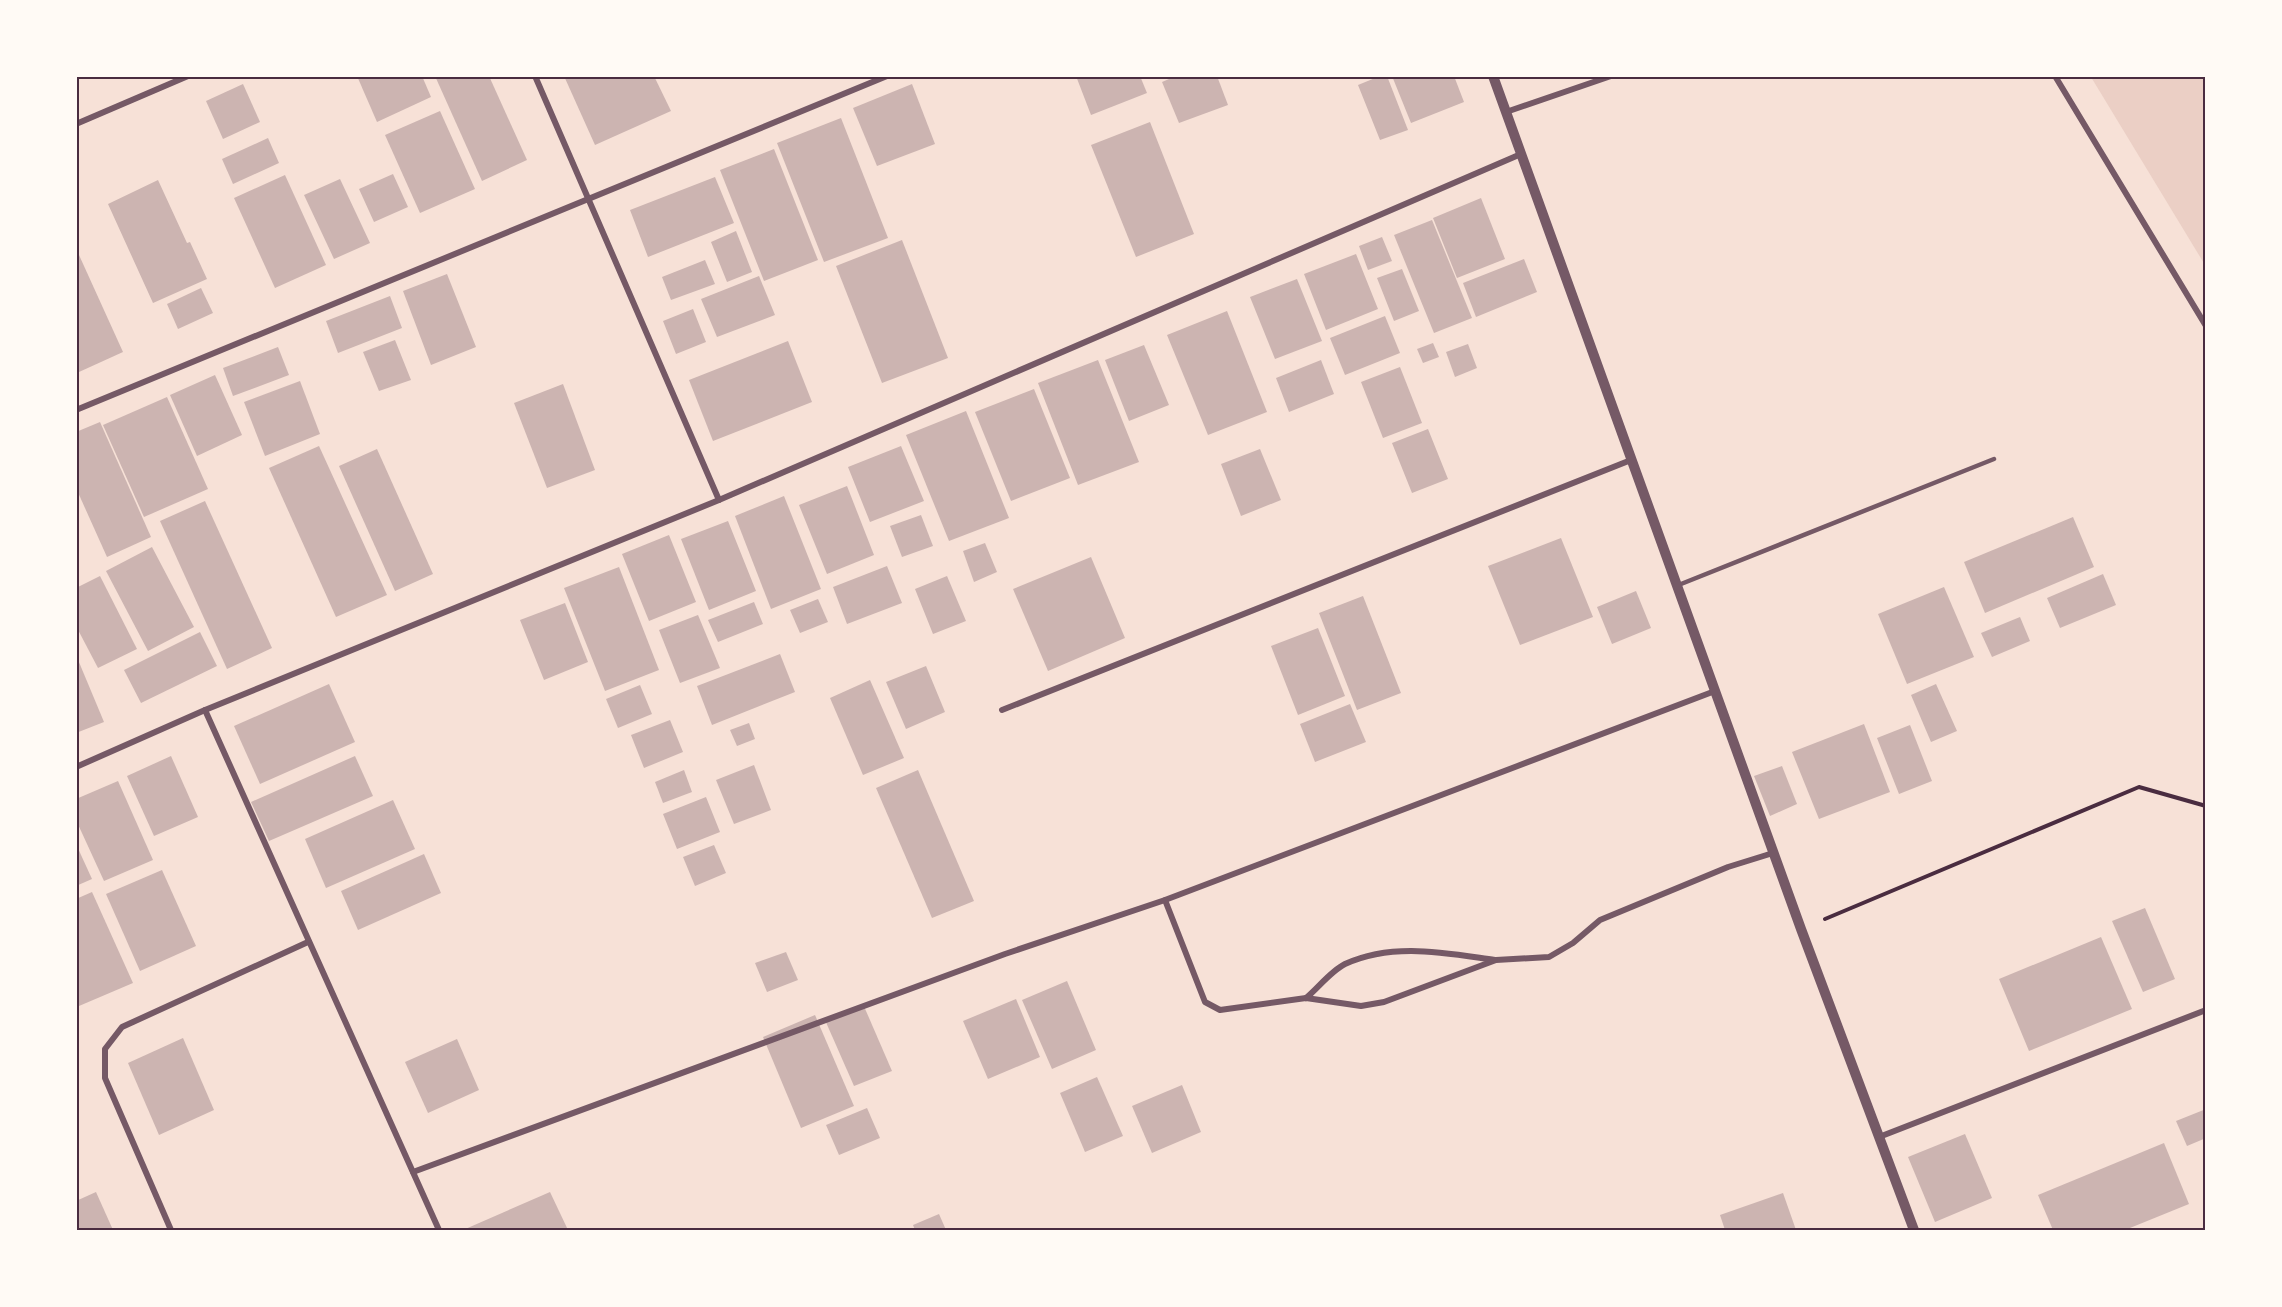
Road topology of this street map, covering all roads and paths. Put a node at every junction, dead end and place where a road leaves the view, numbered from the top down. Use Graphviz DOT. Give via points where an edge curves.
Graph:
graph roads {
  1 [pos="188,76"];
  2 [pos="535,76"];
  3 [pos="887,76"];
  4 [pos="1494,76"];
  5 [pos="1611,76"];
  6 [pos="2055,76"];
  7 [pos="1506,112"];
  8 [pos="76,124"];
  9 [pos="1521,154"];
  10 [pos="588,200"];
  11 [pos="2205,326"];
  12 [pos="76,410"];
  13 [pos="1994,459"];
  14 [pos="1632,460"];
  15 [pos="719,500"];
  16 [pos="1676,586"];
  17 [pos="1715,691"];
  18 [pos="205,710"];
  19 [pos="1002,710"];
  20 [pos="76,767"];
  21 [pos="2205,806"];
  22 [pos="1773,853"];
  23 [pos="1165,900"];
  24 [pos="1801,929"];
  25 [pos="308,942"];
  26 [pos="1496,960"];
  27 [pos="1306,998"];
  28 [pos="2205,1010"];
  29 [pos="1879,1137"];
  30 [pos="413,1172"];
  31 [pos="171,1230"];
  32 [pos="439,1230"];
  33 [pos="1914,1230"];
  1 -- 8 [label="street"];
  2 -- 10 [label="street"];
  3 -- 10 [label="street"];
  4 -- 7 [label="street"];
  5 -- 7 [label="street"];
  6 -- 11 [label="street"];
  7 -- 9 [label="street"];
  9 -- 14 [label="street"];
  9 -- 15 [label="street"];
  10 -- 12 [label="street"];
  10 -- 15 [label="street"];
  13 -- 16 [label="lane"];
  14 -- 16 [label="street"];
  14 -- 19 [label="street"];
  15 -- 18 [label="street"];
  16 -- 17 [label="street"];
  17 -- 22 [label="street"];
  17 -- 23 [label="street"];
  18 -- 20 [label="street"];
  18 -- 25 [label="street"];
  21 -- 24 [label="path" via="2139,787"];
  22 -- 24 [label="street"];
  22 -- 26 [label="street" via="1728,867 1600,920 1549,957"];
  23 -- 27 [label="street" via="1205,1002 1220,1010"];
  23 -- 30 [label="street" via="1005,954"];
  24 -- 29 [label="street"];
  25 -- 30 [label="street"];
  25 -- 31 [label="street" via="122,1027 105,1049 105,1078"];
  26 -- 27 [label="street" via="1384,1002 1361,1006"];
  26 -- 27 [label="street" via="1424,950 1386,952 1343,965"];
  28 -- 29 [label="street"];
  29 -- 33 [label="street"];
  30 -- 32 [label="street"];
}
